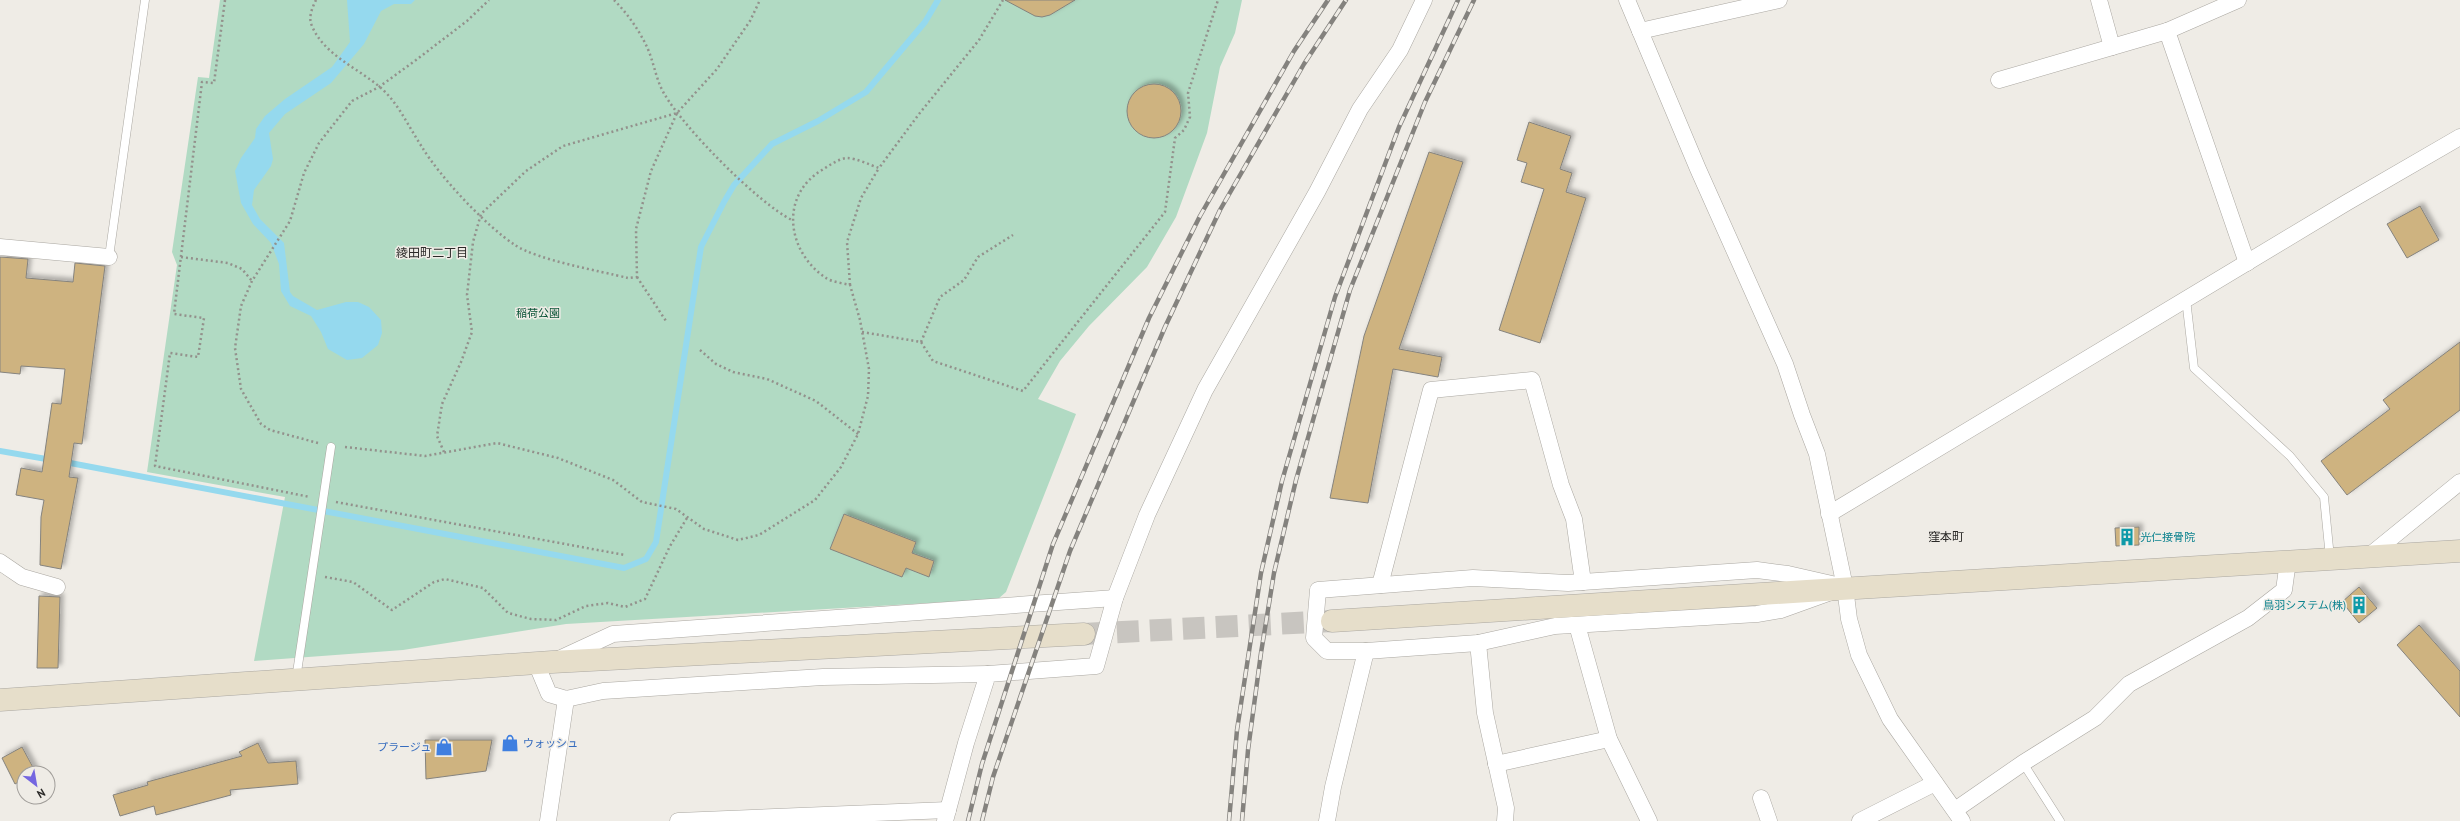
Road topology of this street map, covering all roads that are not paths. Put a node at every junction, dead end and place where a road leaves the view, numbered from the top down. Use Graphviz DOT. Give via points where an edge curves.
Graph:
graph roads {
  1 [pos="145,0"];
  2 [pos="1424,0"];
  3 [pos="1627,0"];
  4 [pos="1779,0"];
  5 [pos="2099,0"];
  6 [pos="2238,0"];
  7 [pos="2214,6"];
  8 [pos="1640,31"];
  9 [pos="2167,31"];
  10 [pos="2112,47"];
  11 [pos="1999,80"];
  12 [pos="2460,137"];
  13 [pos="0,247"];
  14 [pos="109,257"];
  15 [pos="2247,263"];
  16 [pos="2186,299"];
  17 [pos="331,446"];
  18 [pos="2460,482"];
  19 [pos="1829,514"];
  20 [pos="2460,551"];
  21 [pos="2369,556"];
  22 [pos="2330,559"];
  23 [pos="0,562"];
  24 [pos="2288,562"];
  25 [pos="1583,582"];
  26 [pos="1380,585"];
  27 [pos="57,587"];
  28 [pos="1845,587"];
  29 [pos="1115,598"];
  30 [pos="1332,621"];
  31 [pos="1577,625"];
  32 [pos="1084,634"];
  33 [pos="1478,643"];
  34 [pos="1366,651"];
  35 [pos="544,662"];
  36 [pos="988,674"];
  37 [pos="296,680"];
  38 [pos="566,699"];
  39 [pos="0,700"];
  40 [pos="1609,739"];
  41 [pos="2023,763"];
  42 [pos="1496,764"];
  43 [pos="1935,783"];
  44 [pos="1761,798"];
  45 [pos="1958,815"];
  46 [pos="946,816"];
  47 [pos="548,821"];
  48 [pos="678,821"];
  49 [pos="1327,821"];
  50 [pos="1506,821"];
  51 [pos="1649,821"];
  52 [pos="1769,821"];
  53 [pos="1860,821"];
  54 [pos="2060,821"];
  1 -- 14 [label="lane"];
  2 -- 29 [label="street" via="1400,50 1360,109 1317,192 1205,390 1147,515"];
  3 -- 8 [label="street"];
  4 -- 8 [label="street"];
  5 -- 10 [label="street"];
  6 -- 7 [label="street"];
  7 -- 9 [label="street"];
  8 -- 19 [label="street" via="1698,169 1786,364 1818,454"];
  9 -- 10 [label="street"];
  9 -- 15 [label="street"];
  10 -- 11 [label="street"];
  12 -- 15 [label="street"];
  13 -- 14 [label="street"];
  15 -- 16 [label="street"];
  16 -- 19 [label="street"];
  16 -- 22 [label="lane" via="2194,368 2290,456 2324,497"];
  17 -- 37 [label="lane"];
  18 -- 21 [label="street"];
  19 -- 28 [label="street"];
  20 -- 21 [label="street"];
  21 -- 22 [label="street"];
  22 -- 24 [label="street"];
  23 -- 27 [label="street" via="22,577"];
  24 -- 28 [label="street"];
  24 -- 41 [label="street" via="2284,590 2254,614 2129,684 2095,718"];
  25 -- 26 [label="street" via="1473,578"];
  25 -- 26 [label="street" via="1574,519 1561,484 1532,380 1431,390"];
  25 -- 28 [label="street" via="1757,570"];
  26 -- 34 [label="street" via="1318,590 1314,638 1327,651"];
  28 -- 30 [label="street" via="1722,598"];
  28 -- 31 [label="street" via="1781,610 1677,620"];
  28 -- 43 [label="street" via="1849,619 1859,655 1890,719"];
  29 -- 35 [label="street" via="613,634"];
  29 -- 36 [label="street" via="1096,666"];
  31 -- 33 [label="street" via="1554,626"];
  31 -- 40 [label="street"];
  32 -- 35 [label="street"];
  33 -- 34 [label="street"];
  33 -- 42 [label="street" via="1486,713"];
  34 -- 49 [label="street"];
  35 -- 37 [label="street"];
  35 -- 38 [label="street" via="549,694"];
  36 -- 38 [label="street" via="823,677 603,691"];
  36 -- 46 [label="street"];
  37 -- 39 [label="street"];
  38 -- 47 [label="street"];
  40 -- 42 [label="street"];
  40 -- 51 [label="street"];
  41 -- 45 [label="street"];
  41 -- 54 [label="lane"];
  42 -- 50 [label="street" via="1506,808"];
  43 -- 45 [label="street"];
  43 -- 53 [label="street"];
  44 -- 52 [label="street"];
  46 -- 48 [label="street"];
}
